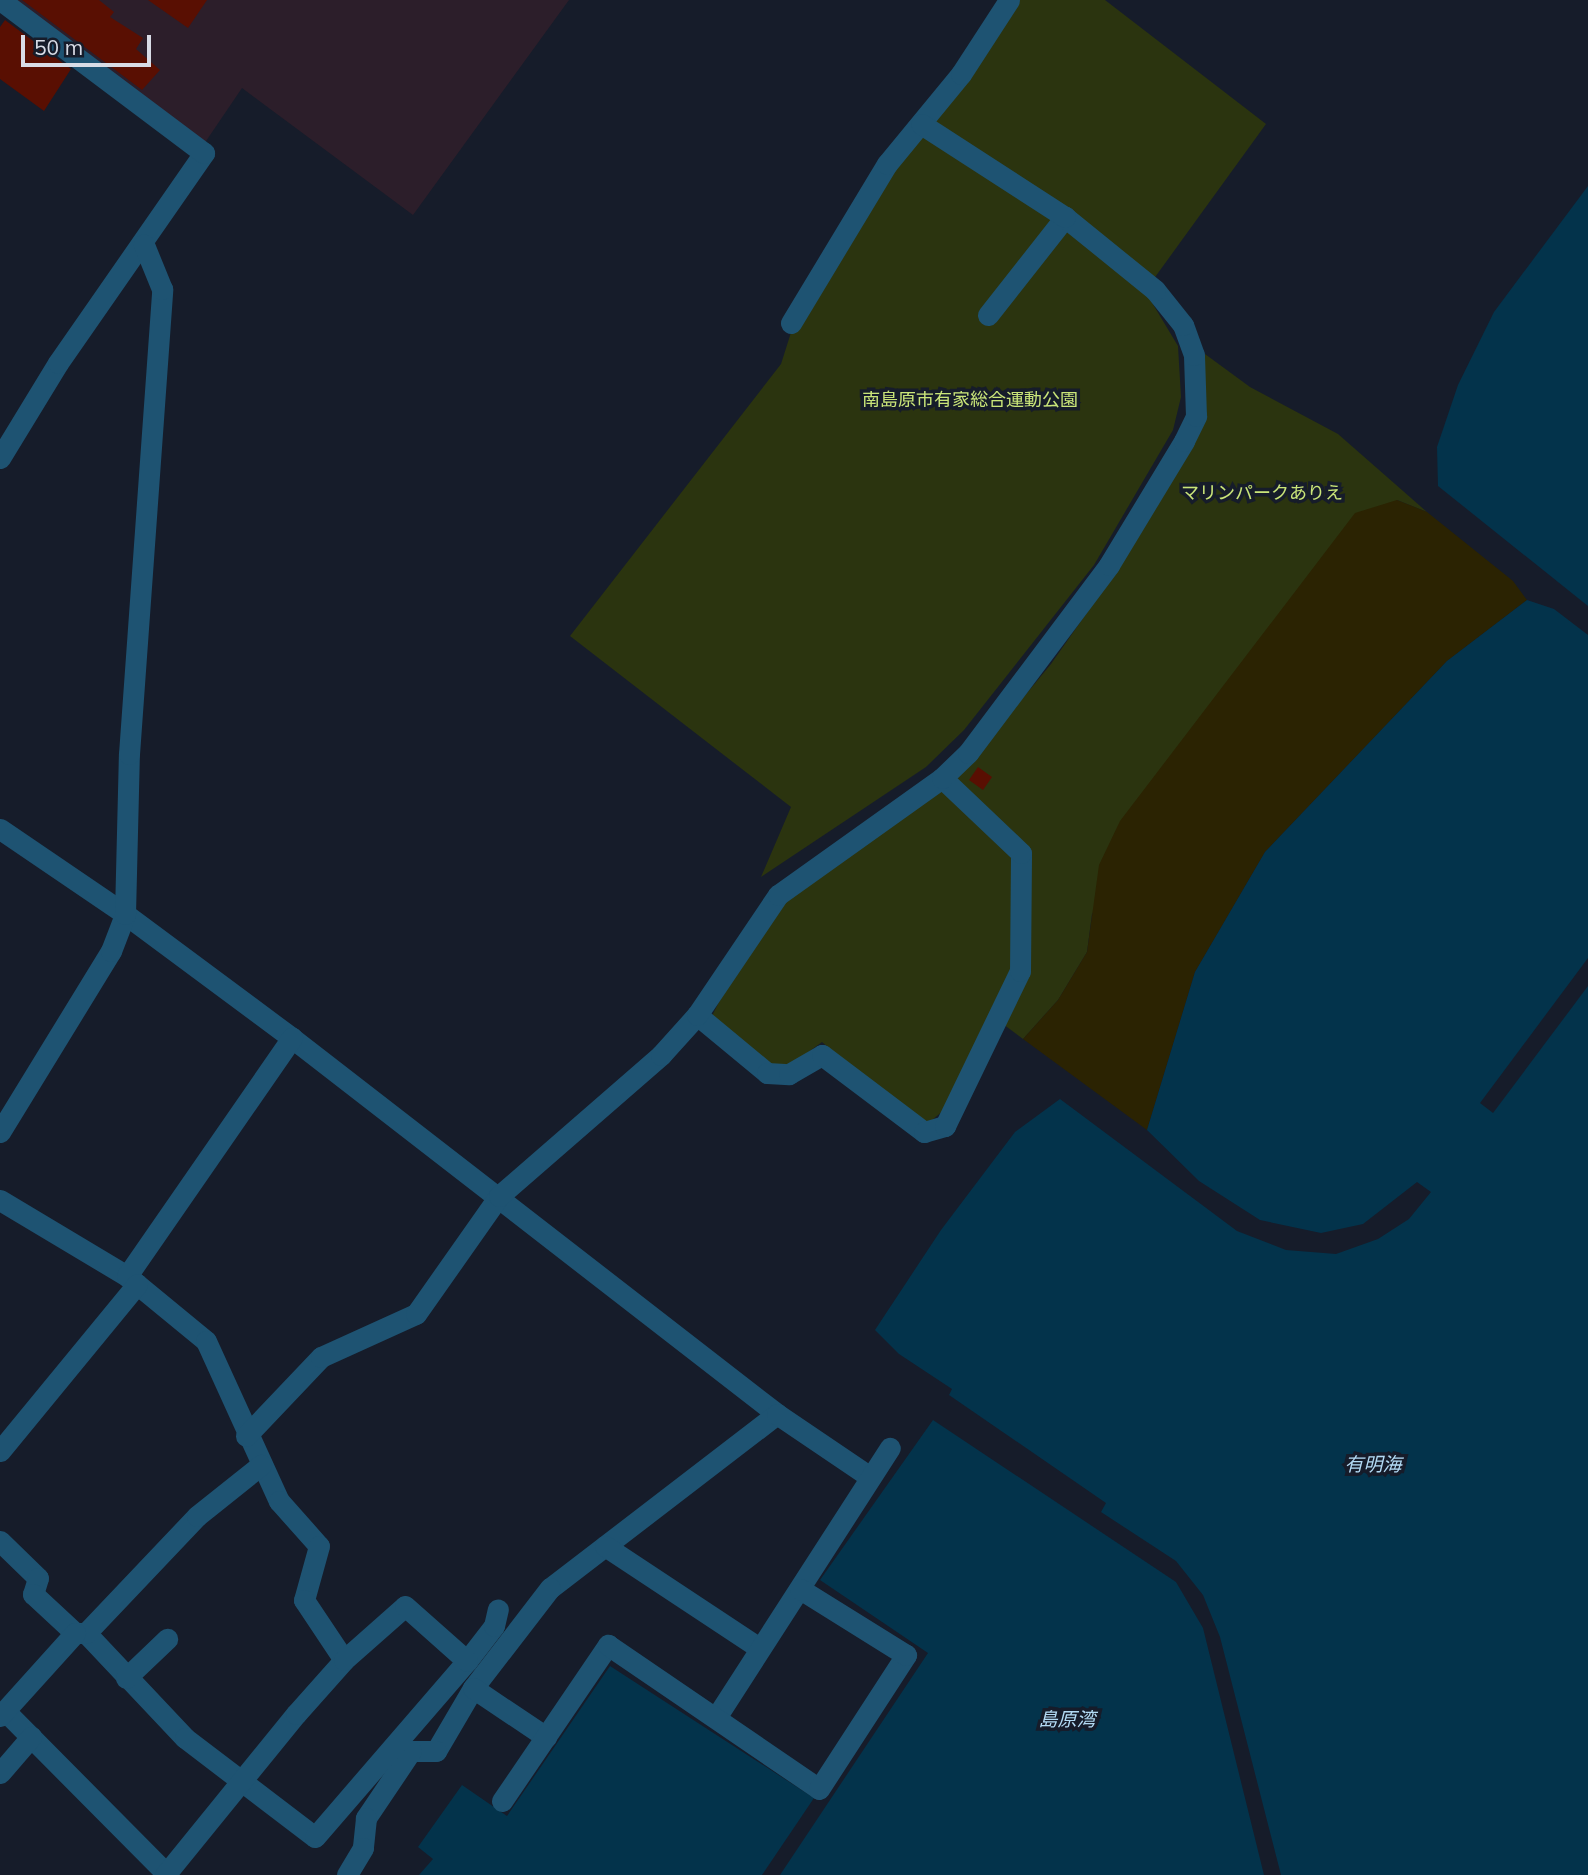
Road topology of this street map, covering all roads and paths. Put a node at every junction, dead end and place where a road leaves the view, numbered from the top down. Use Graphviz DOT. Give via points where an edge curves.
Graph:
graph roads {
  1 [pos="0,0"];
  2 [pos="1009,0"];
  3 [pos="920,124"];
  4 [pos="1065,217"];
  5 [pos="144,245"];
  6 [pos="988,315"];
  7 [pos="791,323"];
  8 [pos="0,458"];
  9 [pos="942,778"];
  10 [pos="0,829"];
  11 [pos="125,914"];
  12 [pos="697,1015"];
  13 [pos="292,1038"];
  14 [pos="0,1132"];
  15 [pos="499,1196"];
  16 [pos="0,1200"];
  17 [pos="132,1280"];
  18 [pos="777,1414"];
  19 [pos="246,1436"];
  20 [pos="890,1448"];
  21 [pos="0,1451"];
  22 [pos="261,1465"];
  23 [pos="870,1477"];
  24 [pos="0,1541"];
  25 [pos="606,1546"];
  26 [pos="800,1589"];
  27 [pos="498,1609"];
  28 [pos="81,1633"];
  29 [pos="167,1639"];
  30 [pos="759,1648"];
  31 [pos="344,1660"];
  32 [pos="467,1661"];
  33 [pos="126,1678"];
  34 [pos="473,1688"];
  35 [pos="3,1714"];
  36 [pos="717,1716"];
  37 [pos="413,1720"];
  38 [pos="32,1737"];
  39 [pos="546,1737"];
  40 [pos="440,1744"];
  41 [pos="0,1773"];
  42 [pos="241,1782"];
  43 [pos="502,1801"];
  44 [pos="165,1874"];
  45 [pos="347,1875"];
  1 -- 5 [label="street" via="204,152"];
  2 -- 3 [label="street"];
  3 -- 4 [label="street"];
  3 -- 7 [label="street" via="887,164"];
  4 -- 6 [label="street"];
  4 -- 9 [label="street" via="1155,290 1183,325 1198,383 1196,416 1109,565 1037,667"];
  5 -- 8 [label="street" via="58,363"];
  5 -- 11 [label="street" via="162,289 129,754"];
  9 -- 12 [label="street" via="778,895"];
  9 -- 12 [label="street" via="1021,853 1020,971 945,1126 923,1132 822,1055 789,1074 768,1073"];
  10 -- 11 [label="street"];
  11 -- 13 [label="street"];
  11 -- 14 [label="street" via="111,951"];
  12 -- 15 [label="street"];
  13 -- 15 [label="street"];
  13 -- 17 [label="street"];
  15 -- 18 [label="street"];
  15 -- 19 [label="street" via="416,1314 321,1357"];
  16 -- 17 [label="street"];
  17 -- 19 [label="street" via="206,1341"];
  17 -- 21 [label="street"];
  18 -- 23 [label="street"];
  18 -- 25 [label="street"];
  19 -- 22 [label="street"];
  20 -- 23 [label="street"];
  22 -- 28 [label="street" via="197,1516"];
  22 -- 31 [label="street" via="279,1501 318,1546 304,1600"];
  23 -- 26 [label="street"];
  24 -- 28 [label="street" via="38,1578 33,1594"];
  25 -- 30 [label="street"];
  25 -- 34 [label="street" via="550,1588"];
  26 -- 30 [label="street"];
  26 -- 36 [label="street" via="906,1655 899,1666 819,1788"];
  27 -- 32 [label="street" via="494,1626"];
  28 -- 33 [label="street"];
  28 -- 35 [label="street"];
  29 -- 33 [label="street"];
  30 -- 36 [label="street"];
  31 -- 32 [label="street" via="405,1606"];
  31 -- 42 [label="street"];
  32 -- 37 [label="street"];
  33 -- 42 [label="street" via="185,1738"];
  34 -- 39 [label="street"];
  34 -- 40 [label="street"];
  35 -- 38 [label="street"];
  36 -- 39 [label="street" via="608,1645"];
  37 -- 40 [label="street"];
  37 -- 42 [label="street" via="315,1837"];
  38 -- 41 [label="street"];
  38 -- 44 [label="street"];
  39 -- 43 [label="street"];
  40 -- 45 [label="street" via="431,1753 420,1747 411,1751 366,1818 363,1848"];
  42 -- 44 [label="street"];
}
